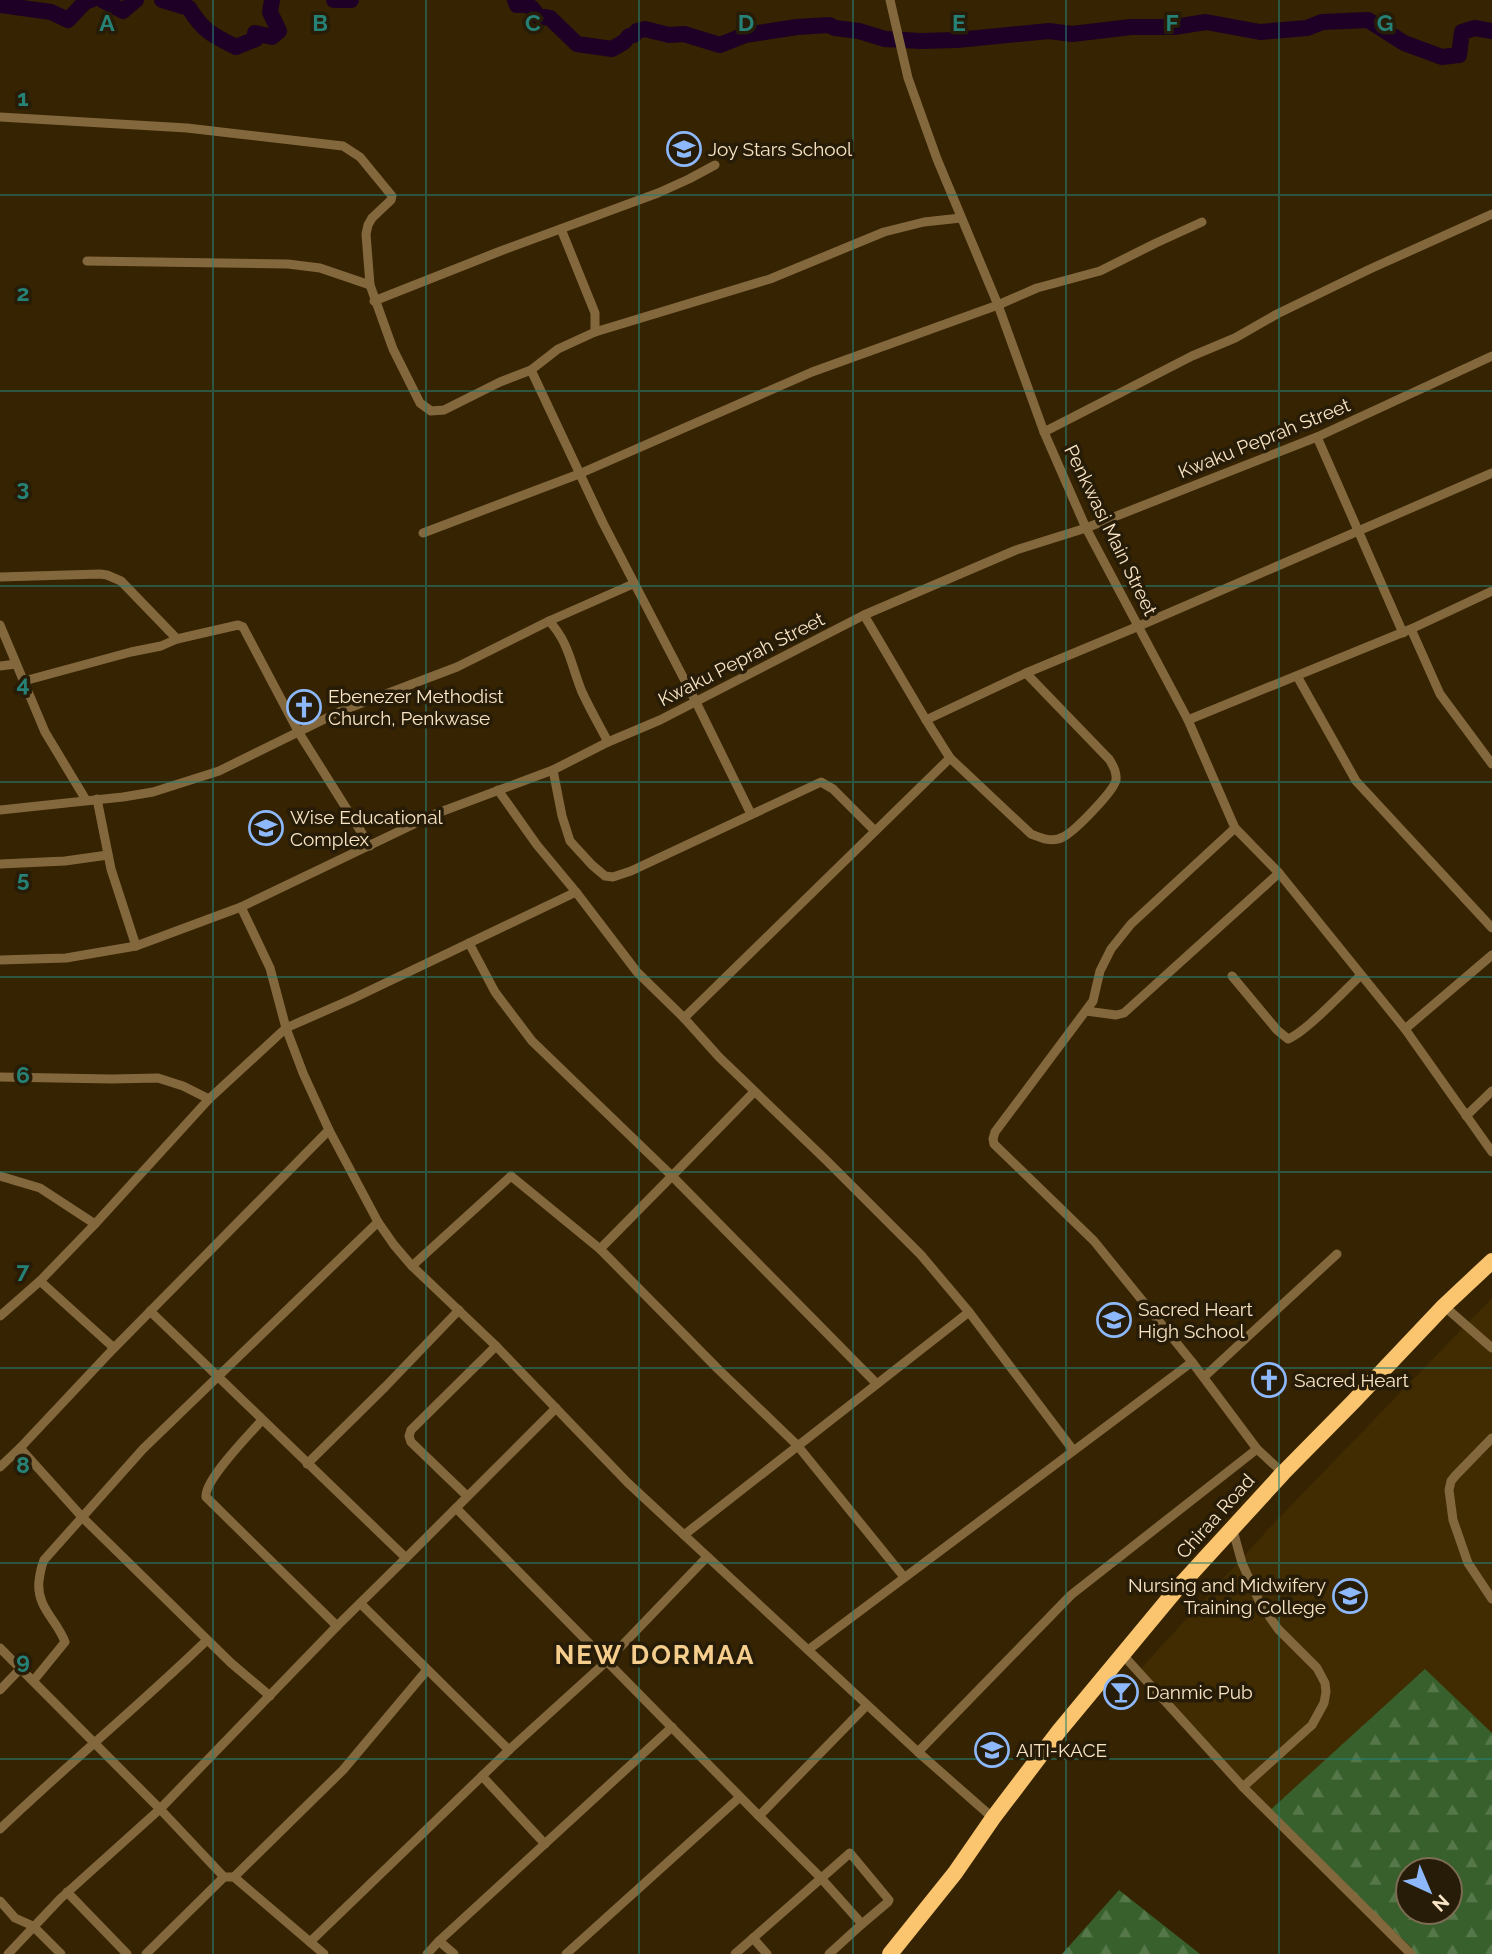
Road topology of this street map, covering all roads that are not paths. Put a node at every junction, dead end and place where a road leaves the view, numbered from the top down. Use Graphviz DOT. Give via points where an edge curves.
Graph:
graph roads {
  1 [pos="890,0"];
  2 [pos="0,117"];
  3 [pos="715,165"];
  4 [pos="1492,214"];
  5 [pos="961,218"];
  6 [pos="1202,222"];
  7 [pos="561,229"];
  8 [pos="87,261"];
  9 [pos="370,285"];
  10 [pos="374,301"];
  11 [pos="998,305"];
  12 [pos="596,332"];
  13 [pos="1492,356"];
  14 [pos="531,370"];
  15 [pos="1044,432"];
  16 [pos="1317,437"];
  17 [pos="1492,473"];
  18 [pos="579,474"];
  19 [pos="1086,528"];
  20 [pos="1358,531"];
  21 [pos="423,533"];
  22 [pos="0,577"];
  23 [pos="633,584"];
  24 [pos="1492,591"];
  25 [pos="864,615"];
  26 [pos="549,621"];
  27 [pos="0,625"];
  28 [pos="1139,626"];
  29 [pos="1407,631"];
  30 [pos="177,639"];
  31 [pos="16,664"];
  32 [pos="0,666"];
  33 [pos="1026,673"];
  34 [pos="1297,676"];
  35 [pos="24,681"];
  36 [pos="696,702"];
  37 [pos="926,720"];
  38 [pos="1188,720"];
  39 [pos="299,733"];
  40 [pos="608,742"];
  41 [pos="950,758"];
  42 [pos="1492,764"];
  43 [pos="552,770"];
  44 [pos="498,789"];
  45 [pos="97,799"];
  46 [pos="86,800"];
  47 [pos="0,810"];
  48 [pos="751,814"];
  49 [pos="1236,828"];
  50 [pos="875,831"];
  51 [pos="370,846"];
  52 [pos="108,855"];
  53 [pos="0,864"];
  54 [pos="1279,873"];
  55 [pos="576,892"];
  56 [pos="241,907"];
  57 [pos="1492,928"];
  58 [pos="469,943"];
  59 [pos="136,946"];
  60 [pos="1492,955"];
  61 [pos="0,960"];
  62 [pos="1361,975"];
  63 [pos="1232,976"];
  64 [pos="1086,1012"];
  65 [pos="684,1018"];
  66 [pos="286,1028"];
  67 [pos="1405,1029"];
  68 [pos="0,1077"];
  69 [pos="1492,1091"];
  70 [pos="754,1092"];
  71 [pos="209,1099"];
  72 [pos="1466,1116"];
  73 [pos="329,1130"];
  74 [pos="1492,1152"];
  75 [pos="0,1176"];
  76 [pos="672,1177"];
  77 [pos="378,1222"];
  78 [pos="95,1224"];
  79 [pos="600,1249"];
  80 [pos="1337,1254"];
  81 [pos="1492,1261"];
  82 [pos="412,1266"];
  83 [pos="40,1281"];
  84 [pos="1444,1306"];
  85 [pos="459,1310"];
  86 [pos="150,1311"];
  87 [pos="969,1312"];
  88 [pos="0,1316"];
  89 [pos="496,1346"];
  90 [pos="114,1348"];
  91 [pos="1492,1349"];
  92 [pos="1192,1362"];
  93 [pos="218,1377"];
  94 [pos="1204,1377"];
  95 [pos="876,1383"];
  96 [pos="556,1408"];
  97 [pos="262,1420"];
  98 [pos="1492,1438"];
  99 [pos="797,1445"];
  100 [pos="20,1448"];
  101 [pos="1257,1449"];
  102 [pos="1073,1450"];
  103 [pos="307,1464"];
  104 [pos="0,1467"];
  105 [pos="1283,1473"];
  106 [pos="467,1496"];
  107 [pos="456,1508"];
  108 [pos="83,1518"];
  109 [pos="1232,1527"];
  110 [pos="684,1535"];
  111 [pos="707,1557"];
  112 [pos="405,1558"];
  113 [pos="904,1577"];
  114 [pos="1492,1600"];
  115 [pos="361,1604"];
  116 [pos="337,1626"];
  117 [pos="207,1640"];
  118 [pos="0,1648"];
  119 [pos="808,1650"];
  120 [pos="1124,1655"];
  121 [pos="607,1661"];
  122 [pos="21,1668"];
  123 [pos="427,1670"];
  124 [pos="34,1680"];
  125 [pos="0,1690"];
  126 [pos="271,1696"];
  127 [pos="867,1705"];
  128 [pos="672,1727"];
  129 [pos="93,1743"];
  130 [pos="509,1750"];
  131 [pos="918,1752"];
  132 [pos="482,1776"];
  133 [pos="1242,1787"];
  134 [pos="740,1797"];
  135 [pos="160,1809"];
  136 [pos="759,1816"];
  137 [pos="993,1818"];
  138 [pos="0,1829"];
  139 [pos="545,1844"];
  140 [pos="229,1877"];
  141 [pos="820,1877"];
  142 [pos="67,1892"];
  143 [pos="0,1901"];
  144 [pos="862,1924"];
  145 [pos="33,1926"];
  146 [pos="753,1938"];
  147 [pos="310,1941"];
  148 [pos="439,1941"];
  149 [pos="8,1954"];
  150 [pos="61,1954"];
  151 [pos="127,1954"];
  152 [pos="146,1954"];
  153 [pos="324,1954"];
  154 [pos="427,1954"];
  155 [pos="454,1954"];
  156 [pos="566,1954"];
  157 [pos="735,1954"];
  158 [pos="767,1954"];
  159 [pos="829,1954"];
  160 [pos="890,1954"];
  161 [pos="1411,1954"];
  1 -- 5 [label="street, Penkwasi Main Street" via="908,78"];
  2 -- 9 [label="street" via="187,128 343,146 365,162 392,196 368,225"];
  3 -- 7 [label="street" via="658,193"];
  4 -- 15 [label="street" via="1277,314"];
  5 -- 11 [label="street, Penkwasi Main Street"];
  5 -- 12 [label="street" via="884,232 770,279"];
  6 -- 11 [label="street" via="1100,271 1037,288"];
  7 -- 10 [label="street"];
  7 -- 12 [label="street" via="595,313"];
  8 -- 9 [label="street" via="288,264 320,268"];
  9 -- 10 [label="street"];
  10 -- 14 [label="street" via="414,392 431,411 444,410"];
  11 -- 15 [label="street, Penkwasi Main Street"];
  11 -- 18 [label="street" via="812,372"];
  12 -- 14 [label="street" via="558,349"];
  13 -- 16 [label="street, Kwaku Peprah Street"];
  14 -- 18 [label="street"];
  15 -- 19 [label="street, Penkwasi Main Street"];
  16 -- 19 [label="street, Kwaku Peprah Street"];
  16 -- 20 [label="street"];
  17 -- 20 [label="street"];
  18 -- 21 [label="street"];
  18 -- 23 [label="street"];
  19 -- 25 [label="street, Kwaku Peprah Street" via="1016,550"];
  19 -- 28 [label="street, Penkwasi Main Street"];
  20 -- 28 [label="street"];
  20 -- 29 [label="street"];
  22 -- 30 [label="street" via="115,577"];
  23 -- 26 [label="street"];
  23 -- 36 [label="street"];
  24 -- 29 [label="street"];
  25 -- 36 [label="street, Kwaku Peprah Street"];
  25 -- 37 [label="street"];
  26 -- 39 [label="street" via="457,667 341,711"];
  26 -- 40 [label="street" via="560,632 583,694"];
  27 -- 31 [label="street"];
  28 -- 33 [label="street"];
  28 -- 38 [label="street, Penkwasi Main Street"];
  29 -- 34 [label="street"];
  29 -- 42 [label="street" via="1440,694"];
  30 -- 35 [label="street"];
  30 -- 39 [label="street" via="243,627"];
  31 -- 32 [label="street"];
  31 -- 35 [label="street"];
  33 -- 37 [label="street"];
  33 -- 41 [label="street" via="1109,759 1115,771 1114,787 1079,825 1062,838 1046,840 1031,834"];
  34 -- 38 [label="street"];
  34 -- 57 [label="street" via="1356,781"];
  35 -- 46 [label="street" via="45,732"];
  36 -- 40 [label="street, Kwaku Peprah Street"];
  36 -- 48 [label="street"];
  37 -- 41 [label="street"];
  38 -- 49 [label="street, Penkwasi Main Street"];
  39 -- 45 [label="street" via="219,771 153,792"];
  39 -- 51 [label="street"];
  40 -- 43 [label="street, Kwaku Peprah Street"];
  41 -- 50 [label="street"];
  43 -- 44 [label="street, Kwaku Peprah Street"];
  43 -- 48 [label="street" via="570,841 605,876 631,871"];
  44 -- 51 [label="street, Kwaku Peprah Street"];
  44 -- 55 [label="street"];
  45 -- 46 [label="street"];
  45 -- 52 [label="street"];
  46 -- 47 [label="street"];
  48 -- 50 [label="street" via="821,782"];
  49 -- 54 [label="street, Penkwasi Main Street"];
  49 -- 64 [label="street" via="1131,924 1111,949"];
  50 -- 65 [label="street"];
  51 -- 56 [label="street, Kwaku Peprah Street"];
  52 -- 53 [label="street"];
  52 -- 59 [label="street"];
  54 -- 62 [label="street, Penkwasi Main Street"];
  54 -- 64 [label="street" via="1124,1013"];
  55 -- 58 [label="street"];
  55 -- 65 [label="street" via="637,972"];
  56 -- 59 [label="street, Kwaku Peprah Street"];
  56 -- 66 [label="street" via="270,968"];
  58 -- 66 [label="street"];
  58 -- 76 [label="street" via="495,992 532,1041"];
  59 -- 61 [label="street, Kwaku Peprah Street" via="66,957"];
  60 -- 67 [label="street"];
  62 -- 63 [label="street" via="1288,1039"];
  62 -- 67 [label="street, Penkwasi Main Street"];
  64 -- 92 [label="street" via="995,1132 994,1144 1094,1241"];
  65 -- 70 [label="street"];
  66 -- 71 [label="street"];
  66 -- 73 [label="street"];
  67 -- 72 [label="street, Penkwasi Main Street"];
  68 -- 71 [label="street" via="158,1078"];
  69 -- 72 [label="street"];
  70 -- 76 [label="street"];
  70 -- 87 [label="street" via="921,1255"];
  71 -- 78 [label="street"];
  72 -- 74 [label="street, Penkwasi Main Street"];
  73 -- 77 [label="street"];
  73 -- 86 [label="street"];
  75 -- 78 [label="street" via="40,1188"];
  76 -- 79 [label="street"];
  76 -- 95 [label="street"];
  77 -- 82 [label="street"];
  77 -- 93 [label="street"];
  78 -- 83 [label="street"];
  79 -- 82 [label="street" via="511,1176"];
  79 -- 99 [label="street"];
  80 -- 94 [label="street"];
  81 -- 84 [label="highway, Chiraa Road"];
  82 -- 85 [label="street"];
  83 -- 88 [label="street"];
  83 -- 90 [label="street"];
  84 -- 91 [label="street"];
  84 -- 105 [label="highway, Chiraa Road"];
  85 -- 89 [label="street"];
  85 -- 103 [label="street"];
  86 -- 90 [label="street"];
  86 -- 93 [label="street"];
  87 -- 95 [label="street"];
  87 -- 102 [label="street"];
  89 -- 96 [label="street"];
  89 -- 106 [label="street" via="409,1436"];
  90 -- 100 [label="street"];
  92 -- 94 [label="street"];
  92 -- 102 [label="street"];
  93 -- 97 [label="street"];
  93 -- 108 [label="street" via="143,1449"];
  94 -- 101 [label="street"];
  95 -- 99 [label="street"];
  96 -- 106 [label="street"];
  96 -- 110 [label="street"];
  97 -- 103 [label="street"];
  97 -- 116 [label="street" via="213,1477 206,1497"];
  98 -- 114 [label="street" via="1451,1481 1449,1490 1453,1520 1468,1563"];
  99 -- 110 [label="street"];
  99 -- 113 [label="street"];
  100 -- 104 [label="street"];
  100 -- 108 [label="street"];
  101 -- 105 [label="street"];
  101 -- 131 [label="street" via="1071,1595"];
  102 -- 113 [label="street"];
  103 -- 112 [label="street"];
  105 -- 109 [label="highway, Chiraa Road"];
  106 -- 107 [label="street"];
  107 -- 112 [label="street"];
  107 -- 121 [label="street"];
  108 -- 117 [label="street"];
  108 -- 124 [label="street" via="41,1567 40,1601 65,1642"];
  109 -- 120 [label="highway, Chiraa Road"];
  109 -- 133 [label="street" via="1260,1603 1278,1629 1317,1668 1326,1692 1312,1725"];
  110 -- 111 [label="street"];
  111 -- 119 [label="street"];
  111 -- 121 [label="street"];
  112 -- 115 [label="street"];
  113 -- 119 [label="street"];
  115 -- 116 [label="street"];
  115 -- 123 [label="street"];
  116 -- 126 [label="street"];
  117 -- 126 [label="street"];
  117 -- 129 [label="street"];
  118 -- 122 [label="street"];
  119 -- 127 [label="street"];
  120 -- 133 [label="street"];
  120 -- 137 [label="highway, Chiraa Road"];
  121 -- 128 [label="street"];
  121 -- 130 [label="street"];
  122 -- 124 [label="street"];
  122 -- 125 [label="street"];
  123 -- 130 [label="street"];
  123 -- 140 [label="street" via="342,1770"];
  124 -- 129 [label="street"];
  126 -- 135 [label="street"];
  127 -- 131 [label="street"];
  127 -- 136 [label="street"];
  128 -- 134 [label="street"];
  128 -- 139 [label="street"];
  129 -- 135 [label="street"];
  129 -- 138 [label="street"];
  130 -- 132 [label="street"];
  131 -- 137 [label="street"];
  132 -- 139 [label="street"];
  132 -- 147 [label="street"];
  133 -- 161 [label="street"];
  134 -- 136 [label="street"];
  134 -- 156 [label="street"];
  135 -- 140 [label="street"];
  135 -- 142 [label="street"];
  136 -- 141 [label="street"];
  137 -- 160 [label="highway, Chiraa Road"];
  139 -- 148 [label="street"];
  140 -- 147 [label="street"];
  140 -- 152 [label="street"];
  141 -- 144 [label="street"];
  141 -- 144 [label="street" via="852,1855 889,1900"];
  141 -- 146 [label="street"];
  142 -- 145 [label="street"];
  142 -- 151 [label="street"];
  143 -- 145 [label="street" via="15,1918"];
  144 -- 159 [label="street"];
  145 -- 149 [label="street"];
  145 -- 150 [label="street"];
  146 -- 157 [label="street"];
  146 -- 158 [label="street"];
  147 -- 153 [label="street"];
  148 -- 154 [label="street"];
  148 -- 155 [label="street"];
}
